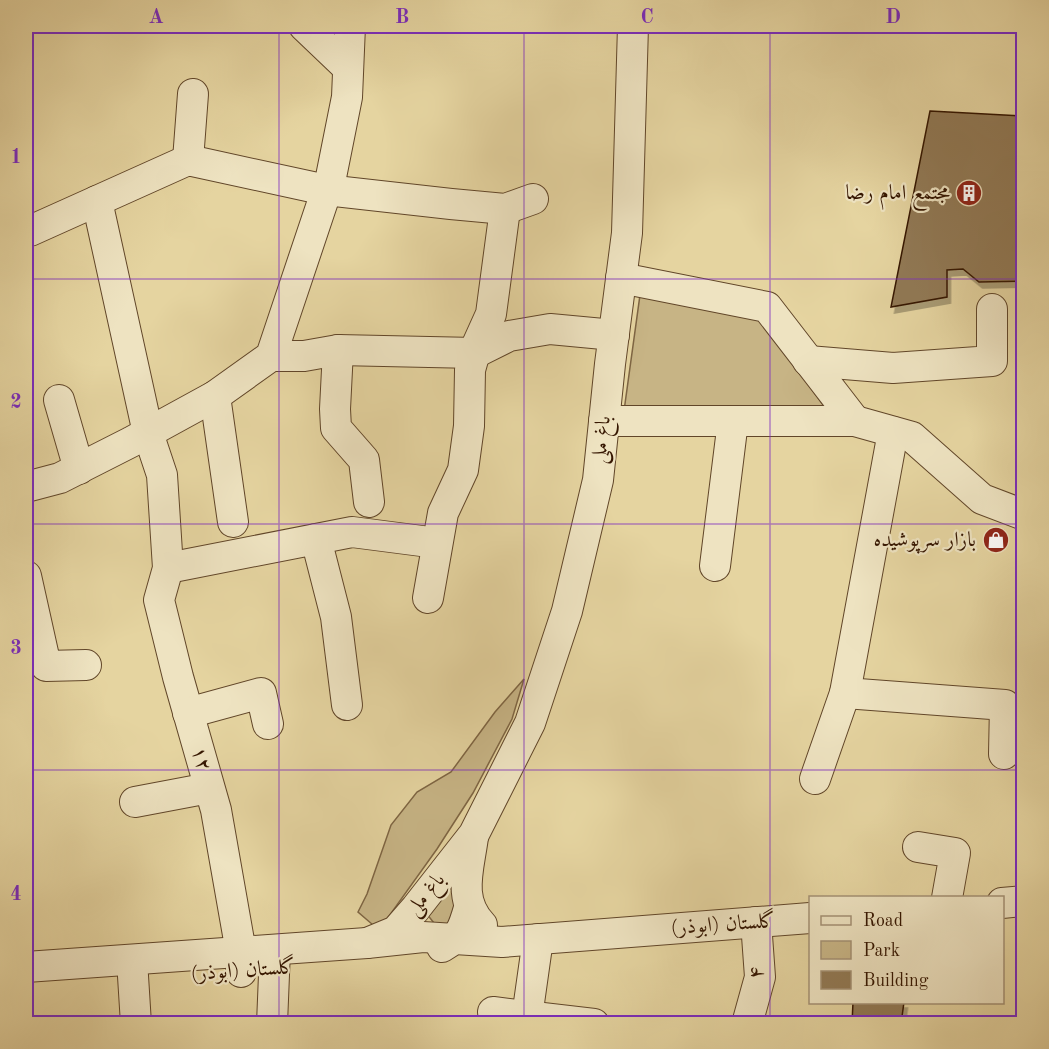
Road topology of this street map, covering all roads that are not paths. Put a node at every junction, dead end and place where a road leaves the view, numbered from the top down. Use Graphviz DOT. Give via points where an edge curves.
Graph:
graph roads {
  1 [pos="304,26"];
  2 [pos="350,26"];
  3 [pos="633,26"];
  4 [pos="348,68"];
  5 [pos="193,94"];
  6 [pos="188,160"];
  7 [pos="327,190"];
  8 [pos="533,199"];
  9 [pos="97,201"];
  10 [pos="505,209"];
  11 [pos="30,231"];
  12 [pos="621,278"];
  13 [pos="992,309"];
  14 [pos="614,335"];
  15 [pos="338,350"];
  16 [pos="475,353"];
  17 [pos="271,356"];
  18 [pos="808,361"];
  19 [pos="215,396"];
  20 [pos="59,400"];
  21 [pos="604,421"];
  22 [pos="733,421"];
  23 [pos="855,421"];
  24 [pos="893,432"];
  25 [pos="148,433"];
  26 [pos="79,469"];
  27 [pos="26,486"];
  28 [pos="369,502"];
  29 [pos="1023,515"];
  30 [pos="233,522"];
  31 [pos="316,539"];
  32 [pos="437,543"];
  33 [pos="715,566"];
  34 [pos="168,568"];
  35 [pos="26,576"];
  36 [pos="428,598"];
  37 [pos="86,665"];
  38 [pos="845,693"];
  39 [pos="347,705"];
  40 [pos="188,713"];
  41 [pos="268,724"];
  42 [pos="1004,754"];
  43 [pos="815,779"];
  44 [pos="209,788"];
  45 [pos="135,802"];
  46 [pos="474,834"];
  47 [pos="918,846"];
  48 [pos="947,896"];
  49 [pos="1023,901"];
  50 [pos="1004,903"];
  51 [pos="469,909"];
  52 [pos="809,918"];
  53 [pos="756,922"];
  54 [pos="456,939"];
  55 [pos="538,939"];
  56 [pos="502,942"];
  57 [pos="368,944"];
  58 [pos="275,960"];
  59 [pos="241,962"];
  60 [pos="26,967"];
  61 [pos="133,969"];
  62 [pos="26,986"];
  63 [pos="493,1012"];
  64 [pos="526,1020"];
  65 [pos="136,1023"];
  66 [pos="272,1023"];
  67 [pos="594,1023"];
  68 [pos="747,1023"];
  1 -- 4 [label="street"];
  2 -- 4 [label="street"];
  3 -- 12 [label="street, باغ ملی" via="627,233"];
  4 -- 7 [label="street" via="347,97"];
  5 -- 6 [label="street"];
  6 -- 7 [label="street"];
  6 -- 9 [label="street"];
  7 -- 10 [label="street"];
  7 -- 17 [label="street"];
  8 -- 10 [label="street"];
  9 -- 11 [label="street"];
  9 -- 25 [label="street, ۱۲"];
  10 -- 16 [label="street" via="491,314"];
  12 -- 14 [label="street, باغ ملی"];
  12 -- 18 [label="street" via="767,307"];
  13 -- 18 [label="street" via="992,361 893,368"];
  14 -- 16 [label="street" via="550,329 509,336"];
  14 -- 21 [label="street, باغ ملی"];
  15 -- 16 [label="street"];
  15 -- 17 [label="street"];
  15 -- 28 [label="street" via="336,428 364,460"];
  16 -- 32 [label="street" via="470,370 463,470 443,513"];
  17 -- 19 [label="street"];
  18 -- 23 [label="street"];
  19 -- 25 [label="street"];
  19 -- 30 [label="street"];
  20 -- 26 [label="street"];
  21 -- 22 [label="street"];
  21 -- 46 [label="street, باغ ملی" via="598,480 567,611 530,723"];
  22 -- 23 [label="street"];
  22 -- 33 [label="street"];
  23 -- 24 [label="street"];
  24 -- 29 [label="street" via="912,437 982,500"];
  24 -- 38 [label="street"];
  25 -- 26 [label="street"];
  25 -- 34 [label="street, ۱۲" via="162,475"];
  26 -- 27 [label="street"];
  31 -- 32 [label="street" via="352,532"];
  31 -- 34 [label="street"];
  31 -- 39 [label="street" via="336,617"];
  32 -- 36 [label="street"];
  34 -- 40 [label="street, ۱۲" via="159,600"];
  35 -- 37 [label="street" via="46,666"];
  38 -- 42 [label="street" via="1005,705"];
  38 -- 43 [label="street"];
  40 -- 41 [label="street" via="261,693"];
  40 -- 44 [label="street, ۱۲"];
  44 -- 45 [label="street"];
  44 -- 59 [label="street, ۱۲"];
  46 -- 51 [label="street, باغ ملی" via="465,894"];
  46 -- 57 [label="street, باغ ملی" via="396,931"];
  47 -- 48 [label="street" via="955,853"];
  49 -- 50 [label="street"];
  51 -- 54 [label="street"];
  51 -- 56 [label="street, باغ ملی"];
  52 -- 53 [label="street, گلستان (ابوذر)"];
  53 -- 55 [label="street, گلستان (ابوذر)"];
  53 -- 68 [label="street, ۴" via="760,977"];
  54 -- 56 [label="street, گلستان (ابوذر)"];
  54 -- 57 [label="street, گلستان (ابوذر)" via="423,937"];
  54 -- 58 [label="street, گلستان (ابوذر)" via="418,957"];
  55 -- 56 [label="street, گلستان (ابوذر)"];
  55 -- 64 [label="street"];
  57 -- 58 [label="street, گلستان (ابوذر)"];
  58 -- 59 [label="street, گلستان (ابوذر)"];
  58 -- 66 [label="street"];
  59 -- 61 [label="street, گلستان (ابوذر)"];
  60 -- 61 [label="street, گلستان (ابوذر)"];
  61 -- 62 [label="street, گلستان (ابوذر)"];
  61 -- 65 [label="street"];
  63 -- 64 [label="street"];
  64 -- 67 [label="street"];
}
